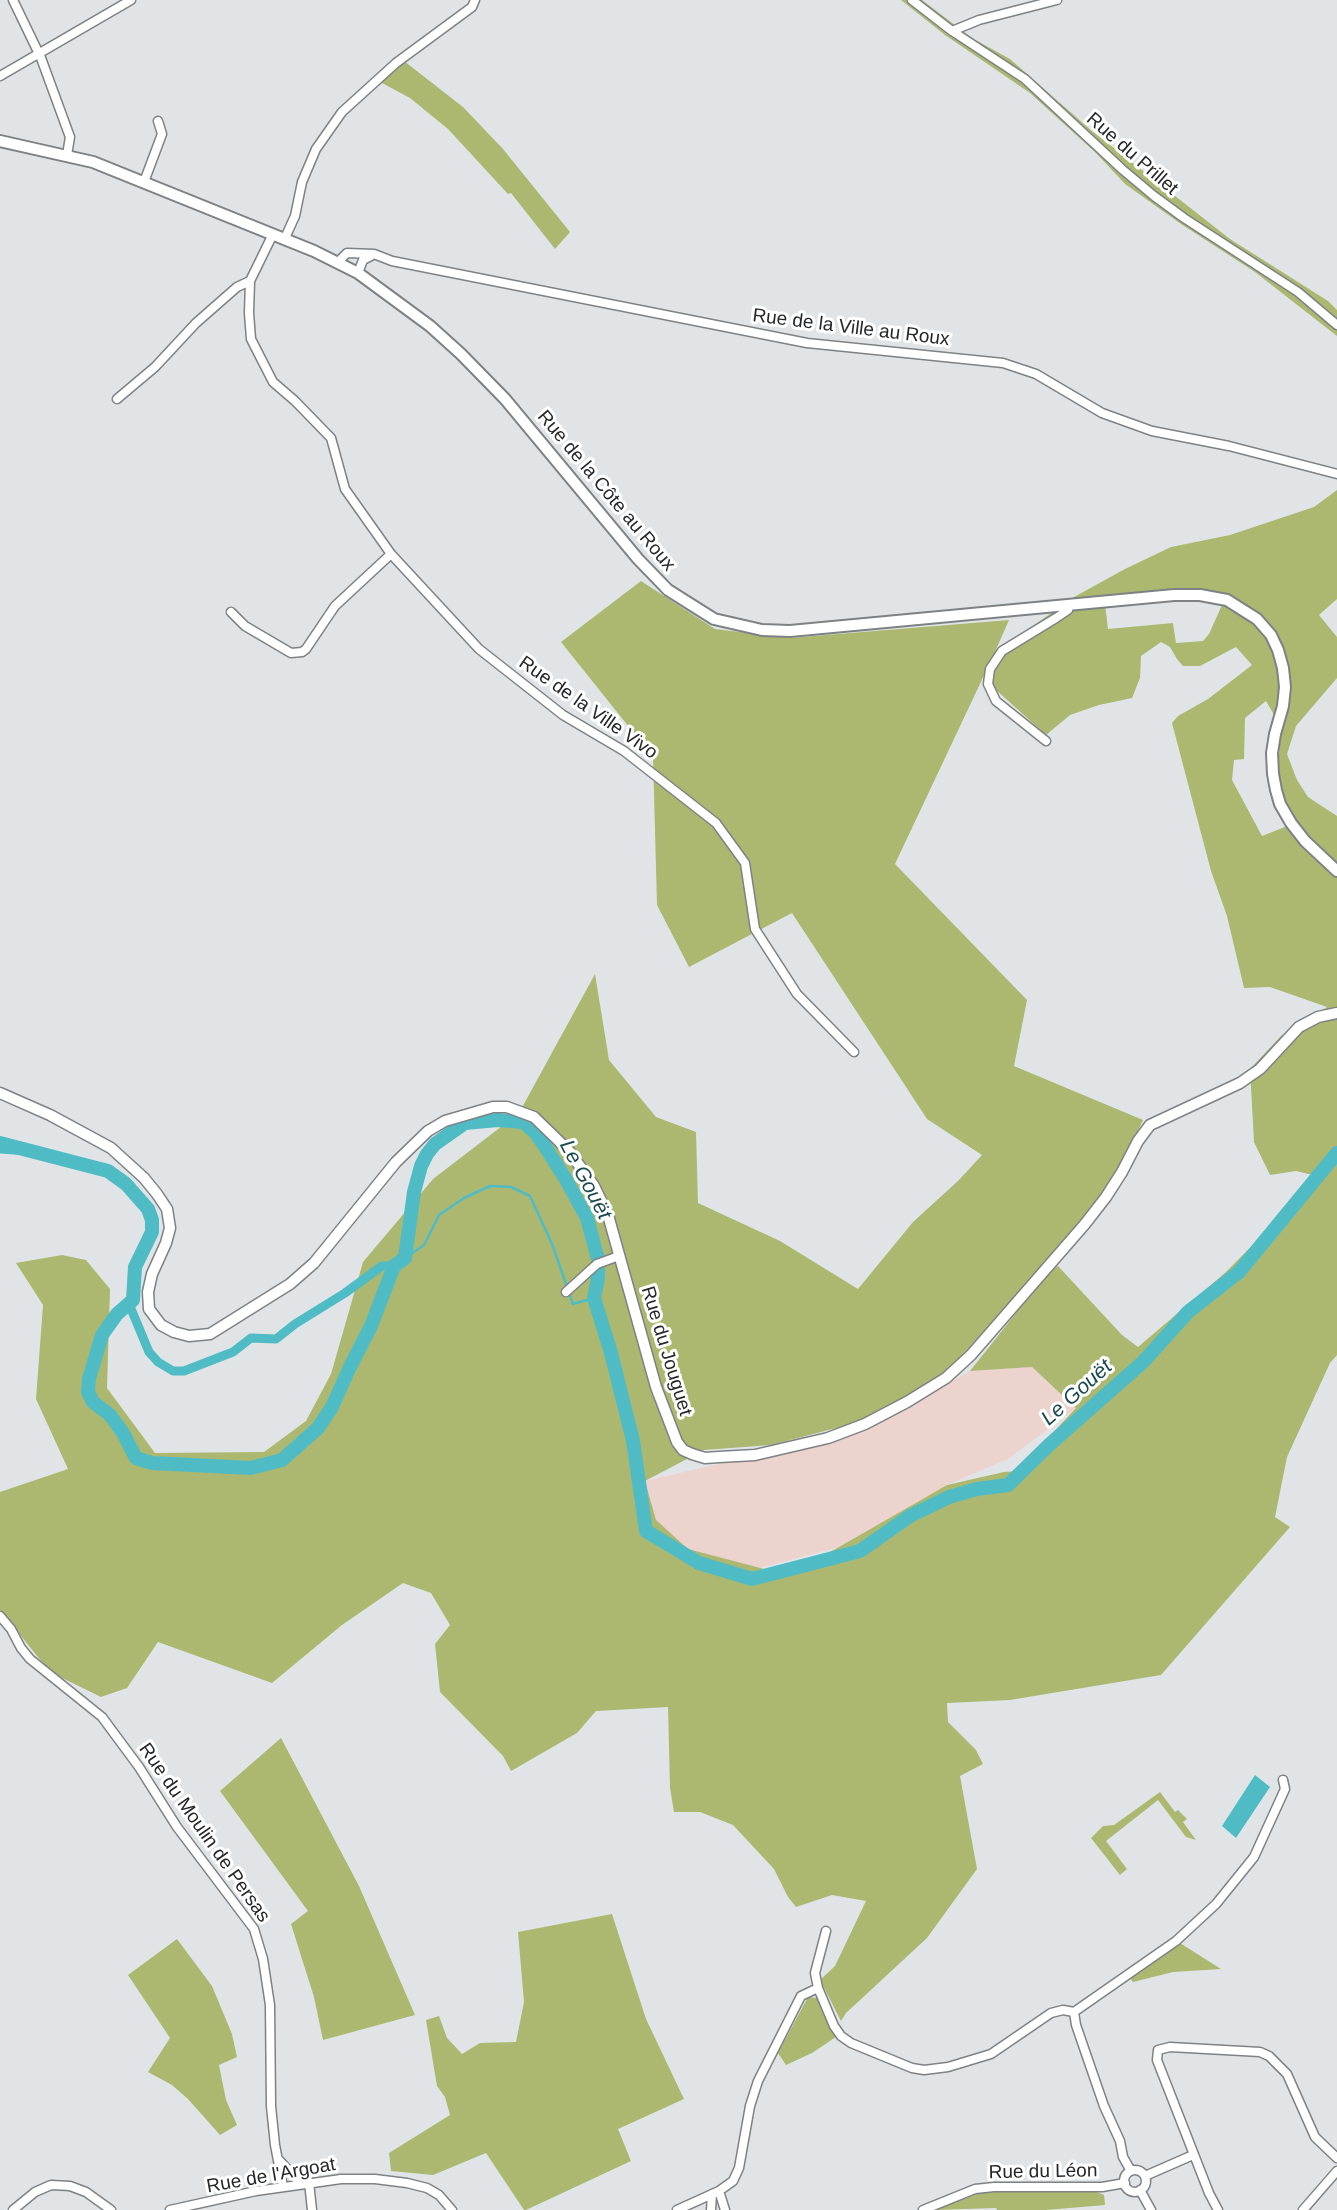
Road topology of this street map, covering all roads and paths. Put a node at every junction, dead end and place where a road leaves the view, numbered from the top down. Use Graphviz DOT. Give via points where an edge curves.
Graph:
graph roads {
  1 [pos="13,0"];
  2 [pos="131,0"];
  3 [pos="475,0"];
  4 [pos="912,0"];
  5 [pos="1056,0"];
  6 [pos="952,31"];
  7 [pos="38,54"];
  8 [pos="0,76"];
  9 [pos="158,121"];
  10 [pos="0,141"];
  11 [pos="67,155"];
  12 [pos="144,182"];
  13 [pos="274,234"];
  14 [pos="285,238"];
  15 [pos="374,254"];
  16 [pos="338,262"];
  17 [pos="358,273"];
  18 [pos="250,281"];
  19 [pos="1337,325"];
  20 [pos="117,399"];
  21 [pos="1337,474"];
  22 [pos="391,554"];
  23 [pos="1070,604"];
  24 [pos="231,612"];
  25 [pos="1046,741"];
  26 [pos="1337,871"];
  27 [pos="1337,1013"];
  28 [pos="854,1052"];
  29 [pos="0,1093"];
  30 [pos="616,1258"];
  31 [pos="568,1290"];
  32 [pos="0,1616"];
  33 [pos="1283,1780"];
  34 [pos="826,1931"];
  35 [pos="818,1988"];
  36 [pos="1074,2012"];
  37 [pos="1194,2155"];
  38 [pos="1337,2158"];
  39 [pos="279,2160"];
  40 [pos="1131,2171"];
  41 [pos="1337,2171"];
  42 [pos="1145,2176"];
  43 [pos="305,2183"];
  44 [pos="1125,2183"];
  45 [pos="283,2186"];
  46 [pos="1140,2190"];
  47 [pos="716,2192"];
  48 [pos="193,2208"];
  49 [pos="13,2210"];
  50 [pos="111,2210"];
  51 [pos="170,2210"];
  52 [pos="312,2210"];
  53 [pos="452,2210"];
  54 [pos="677,2210"];
  55 [pos="711,2210"];
  56 [pos="725,2210"];
  57 [pos="923,2210"];
  58 [pos="1151,2210"];
  59 [pos="1218,2210"];
  60 [pos="1303,2210"];
  1 -- 7 [label="street"];
  2 -- 7 [label="street"];
  3 -- 14 [label="street" via="341,112 316,149"];
  4 -- 6 [label="street, Rue du Prillet"];
  5 -- 6 [label="street"];
  6 -- 19 [label="street, Rue du Prillet" via="1025,79 1164,203 1297,292"];
  7 -- 8 [label="street"];
  7 -- 11 [label="street" via="70,137"];
  9 -- 12 [label="street" via="162,134"];
  10 -- 11 [label="main road, Rue de la Côte au Roux"];
  11 -- 12 [label="main road, Rue de la Côte au Roux"];
  12 -- 13 [label="main road, Rue de la Côte au Roux"];
  13 -- 14 [label="main road, Rue de la Côte au Roux"];
  13 -- 18 [label="street"];
  14 -- 16 [label="main road, Rue de la Côte au Roux"];
  15 -- 16 [label="street" via="347,253"];
  15 -- 17 [label="street" via="363,260"];
  15 -- 21 [label="street, Rue de la Ville au Roux" via="796,341 1003,363 1036,374 1102,413 1152,431"];
  16 -- 17 [label="main road, Rue de la Côte au Roux"];
  17 -- 23 [label="main road, Rue de la Côte au Roux" via="461,354 505,399 638,559 668,590 714,620 790,631"];
  18 -- 20 [label="street" via="237,286"];
  18 -- 22 [label="street, Rue de la Ville Vivo" via="251,339 272,382 331,438 345,489"];
  22 -- 24 [label="street" via="335,606 302,653 291,653 245,626"];
  22 -- 28 [label="street, Rue de la Ville Vivo" via="479,649 563,715 624,751 716,823 745,863 755,929 797,994"];
  23 -- 25 [label="street" via="1068,610 1002,650 990,669 988,684 996,701"];
  23 -- 26 [label="main road, Rue de la Côte au Roux" via="1200,595 1227,600 1256,619 1271,635 1283,668 1283,706 1272,753 1278,797 1305,841"];
  27 -- 30 [label="street, Rue du Jouguet" via="1299,1027 1260,1069 1240,1083 1150,1125 1106,1197 971,1355 946,1378 907,1402 828,1438 755,1455 705,1458 683,1450 656,1387"];
  29 -- 30 [label="street, Rue du Jouguet" via="111,1148 144,1178 167,1209 170,1228 152,1274 149,1308 167,1329 188,1336 210,1334 290,1284 428,1131 493,1107 534,1117 569,1151 608,1215"];
  30 -- 31 [label="street" via="597,1264"];
  32 -- 39 [label="street, Rue du Moulin de Persas" via="30,1659 102,1717 254,1928 271,2005 271,2106"];
  33 -- 36 [label="street" via="1285,1788 1254,1857 1216,1904 1176,1941"];
  34 -- 35 [label="street" via="814,1973"];
  35 -- 36 [label="street" via="841,2036 924,2070 991,2054 1051,2013"];
  35 -- 47 [label="street" via="801,1996 778,2039 754,2093 740,2168 733,2181"];
  36 -- 40 [label="street" via="1122,2157"];
  37 -- 38 [label="street" via="1157,2060 1158,2050 1170,2047 1269,2056 1287,2074 1315,2137"];
  37 -- 42 [label="street"];
  37 -- 59 [label="street"];
  39 -- 43 [label="street"];
  39 -- 45 [label="street, Rue du Moulin de Persas"];
  40 -- 42 [label="street"];
  40 -- 44 [label="street"];
  41 -- 60 [label="street"];
  42 -- 46 [label="street"];
  43 -- 45 [label="street, Rue de l'Argoat"];
  43 -- 52 [label="street"];
  43 -- 53 [label="street, Rue de l'Argoat" via="375,2179 407,2183 427,2188"];
  44 -- 46 [label="street" via="1131,2191"];
  44 -- 57 [label="street, Rue du Léon" via="975,2189"];
  45 -- 48 [label="street, Rue de l'Argoat"];
  46 -- 58 [label="street"];
  47 -- 54 [label="street"];
  47 -- 55 [label="street"];
  47 -- 56 [label="street"];
  48 -- 51 [label="street, Rue de l'Argoat"];
  49 -- 50 [label="street" via="51,2185 86,2192"];
}
